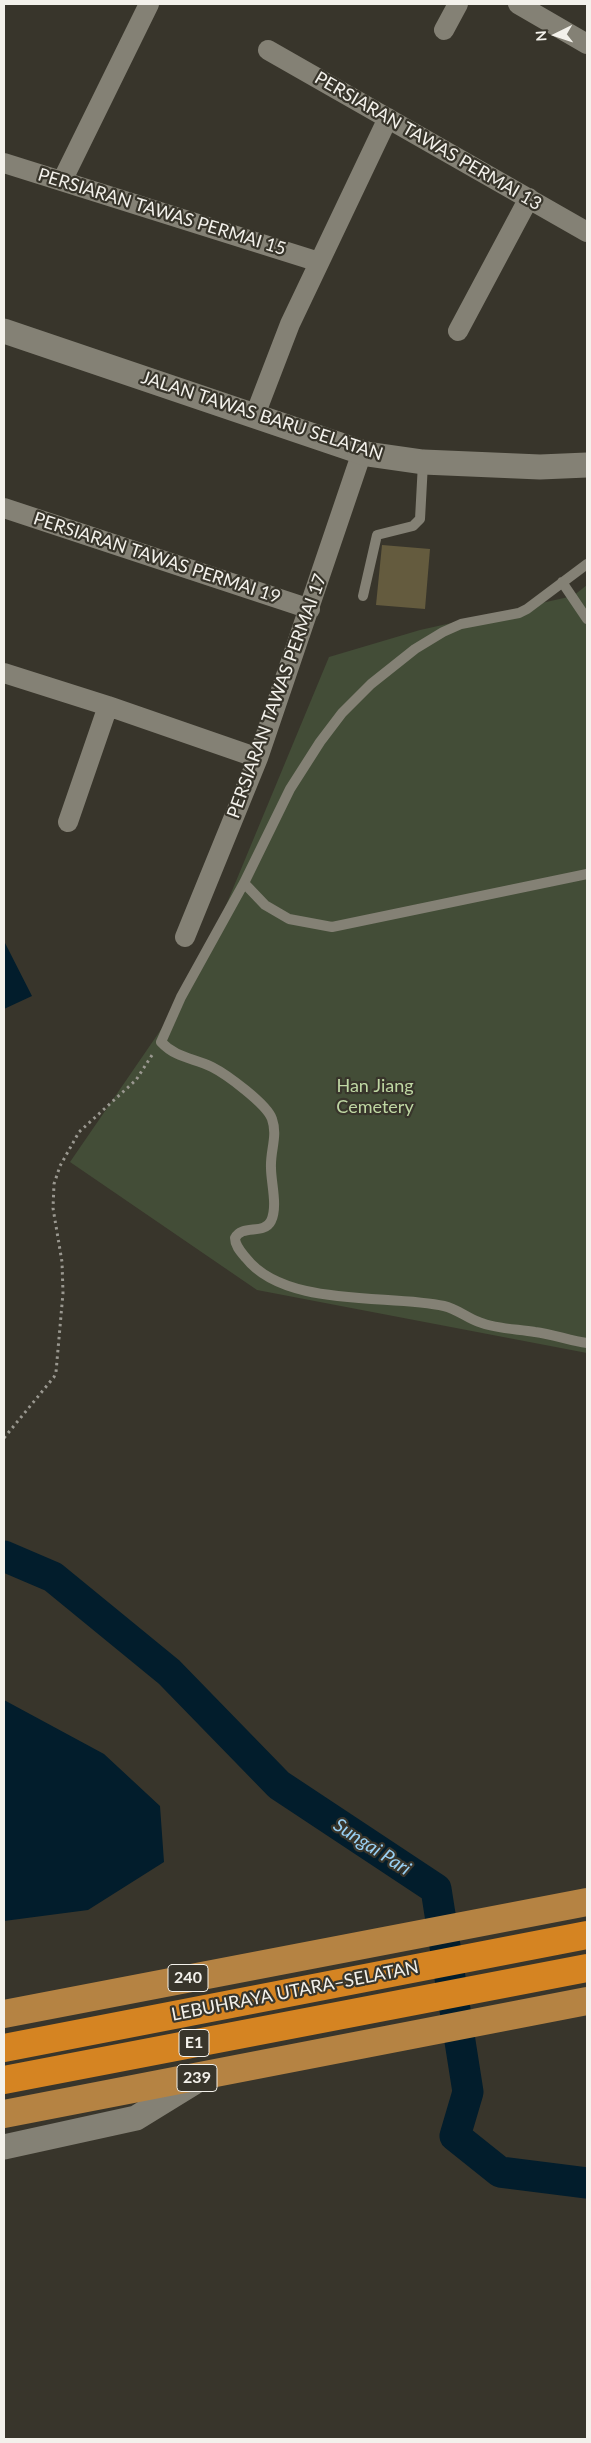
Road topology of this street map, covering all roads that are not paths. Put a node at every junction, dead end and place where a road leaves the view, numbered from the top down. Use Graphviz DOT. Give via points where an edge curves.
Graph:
graph roads {
  1 [pos="149,4"];
  2 [pos="458,4"];
  3 [pos="518,4"];
  4 [pos="444,30"];
  5 [pos="587,44"];
  6 [pos="268,50"];
  7 [pos="388,118"];
  8 [pos="4,162"];
  9 [pos="62,181"];
  10 [pos="529,198"];
  11 [pos="587,232"];
  12 [pos="320,262"];
  13 [pos="4,331"];
  14 [pos="458,331"];
  15 [pos="254,414"];
  16 [pos="362,452"];
  17 [pos="423,462"];
  18 [pos="587,465"];
  19 [pos="4,508"];
  20 [pos="587,564"];
  21 [pos="562,582"];
  22 [pos="363,596"];
  23 [pos="310,609"];
  24 [pos="587,619"];
  25 [pos="4,672"];
  26 [pos="108,706"];
  27 [pos="258,758"];
  28 [pos="68,822"];
  29 [pos="587,874"];
  30 [pos="244,883"];
  31 [pos="185,938"];
  32 [pos="587,1343"];
  33 [pos="587,1902"];
  34 [pos="587,1935"];
  35 [pos="577,1970"];
  36 [pos="581,2002"];
  37 [pos="4,2014"];
  38 [pos="4,2048"];
  39 [pos="201,2078"];
  40 [pos="4,2080"];
  41 [pos="30,2109"];
  42 [pos="4,2114"];
  43 [pos="4,2120"];
  44 [pos="4,2147"];
  1 -- 9 [label="street"];
  2 -- 4 [label="street"];
  3 -- 5 [label="street"];
  6 -- 7 [label="street, PERSIARAN TAWAS PERMAI 13"];
  7 -- 10 [label="street, PERSIARAN TAWAS PERMAI 13"];
  7 -- 12 [label="street"];
  8 -- 9 [label="street, PERSIARAN TAWAS PERMAI 15"];
  9 -- 12 [label="street, PERSIARAN TAWAS PERMAI 15"];
  10 -- 11 [label="street, PERSIARAN TAWAS PERMAI 13"];
  10 -- 14 [label="street"];
  12 -- 15 [label="street" via="290,324"];
  13 -- 15 [label="street, JALAN TAWAS BARU SELATAN"];
  15 -- 16 [label="street, JALAN TAWAS BARU SELATAN"];
  16 -- 17 [label="street, JALAN TAWAS BARU SELATAN"];
  16 -- 23 [label="street, PERSIARAN TAWAS PERMAI 17"];
  17 -- 18 [label="street, JALAN TAWAS BARU SELATAN" via="540,467"];
  17 -- 22 [label="lane" via="420,519 413,526 377,535"];
  19 -- 23 [label="street, PERSIARAN TAWAS PERMAI 19"];
  20 -- 21 [label="lane"];
  21 -- 24 [label="lane"];
  21 -- 30 [label="lane" via="519,613 461,624 443,632 415,649 371,684 342,713 320,742 290,790"];
  23 -- 27 [label="street, PERSIARAN TAWAS PERMAI 17"];
  25 -- 26 [label="street"];
  26 -- 27 [label="street"];
  26 -- 28 [label="street"];
  27 -- 31 [label="street, PERSIARAN TAWAS PERMAI 17"];
  29 -- 30 [label="lane" via="332,927 289,918 265,905"];
  30 -- 32 [label="lane" via="181,997 161,1042 175,1054 223,1074 267,1110 272,1118 272,1220 265,1227 246,1230 235,1238 236,1245 253,1266 267,1276 294,1287 363,1299 445,1306 488,1325"];
  33 -- 37 [label="main road, 240"];
  34 -- 38 [label="highway, LEBUHRAYA UTARA–SELATAN / E1"];
  35 -- 40 [label="highway, LEBUHRAYA UTARA–SELATAN / E1"];
  36 -- 39 [label="main road, 239"];
  39 -- 41 [label="main road, 239"];
  39 -- 44 [label="street" via="136,2118"];
  41 -- 42 [label="main road, 239"];
  41 -- 43 [label="main road"];
}
